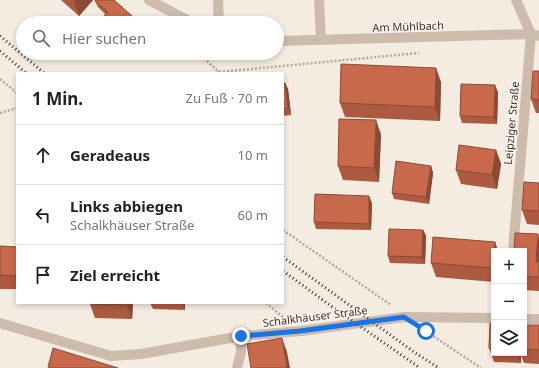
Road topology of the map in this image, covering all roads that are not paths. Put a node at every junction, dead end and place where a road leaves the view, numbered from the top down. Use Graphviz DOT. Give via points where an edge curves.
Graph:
graph roads {
  1 [pos="149,0"];
  2 [pos="218,0"];
  3 [pos="319,0"];
  4 [pos="516,0"];
  5 [pos="180,16"];
  6 [pos="219,16"];
  7 [pos="535,35"];
  8 [pos="321,40"];
  9 [pos="284,41"];
  10 [pos="513,248"];
  11 [pos="491,318"];
  12 [pos="527,319"];
  13 [pos="539,319"];
  14 [pos="0,323"];
  15 [pos="241,336"];
  16 [pos="237,368"];
  1 -- 5 [label="street"];
  2 -- 6 [label="street"];
  3 -- 8 [label="street"];
  4 -- 7 [label="street, Leipziger Straße"];
  7 -- 8 [label="street, Am Mühlbach"];
  7 -- 10 [label="street, Leipziger Straße"];
  8 -- 9 [label="street, Am Mühlbach"];
  11 -- 15 [label="street, Schalkhäuser Straße" via="404,317"];
  12 -- 13 [label="street"];
  14 -- 15 [label="street, Schalkhäuser Straße" via="111,356 141,354"];
  15 -- 16 [label="street"];
}
